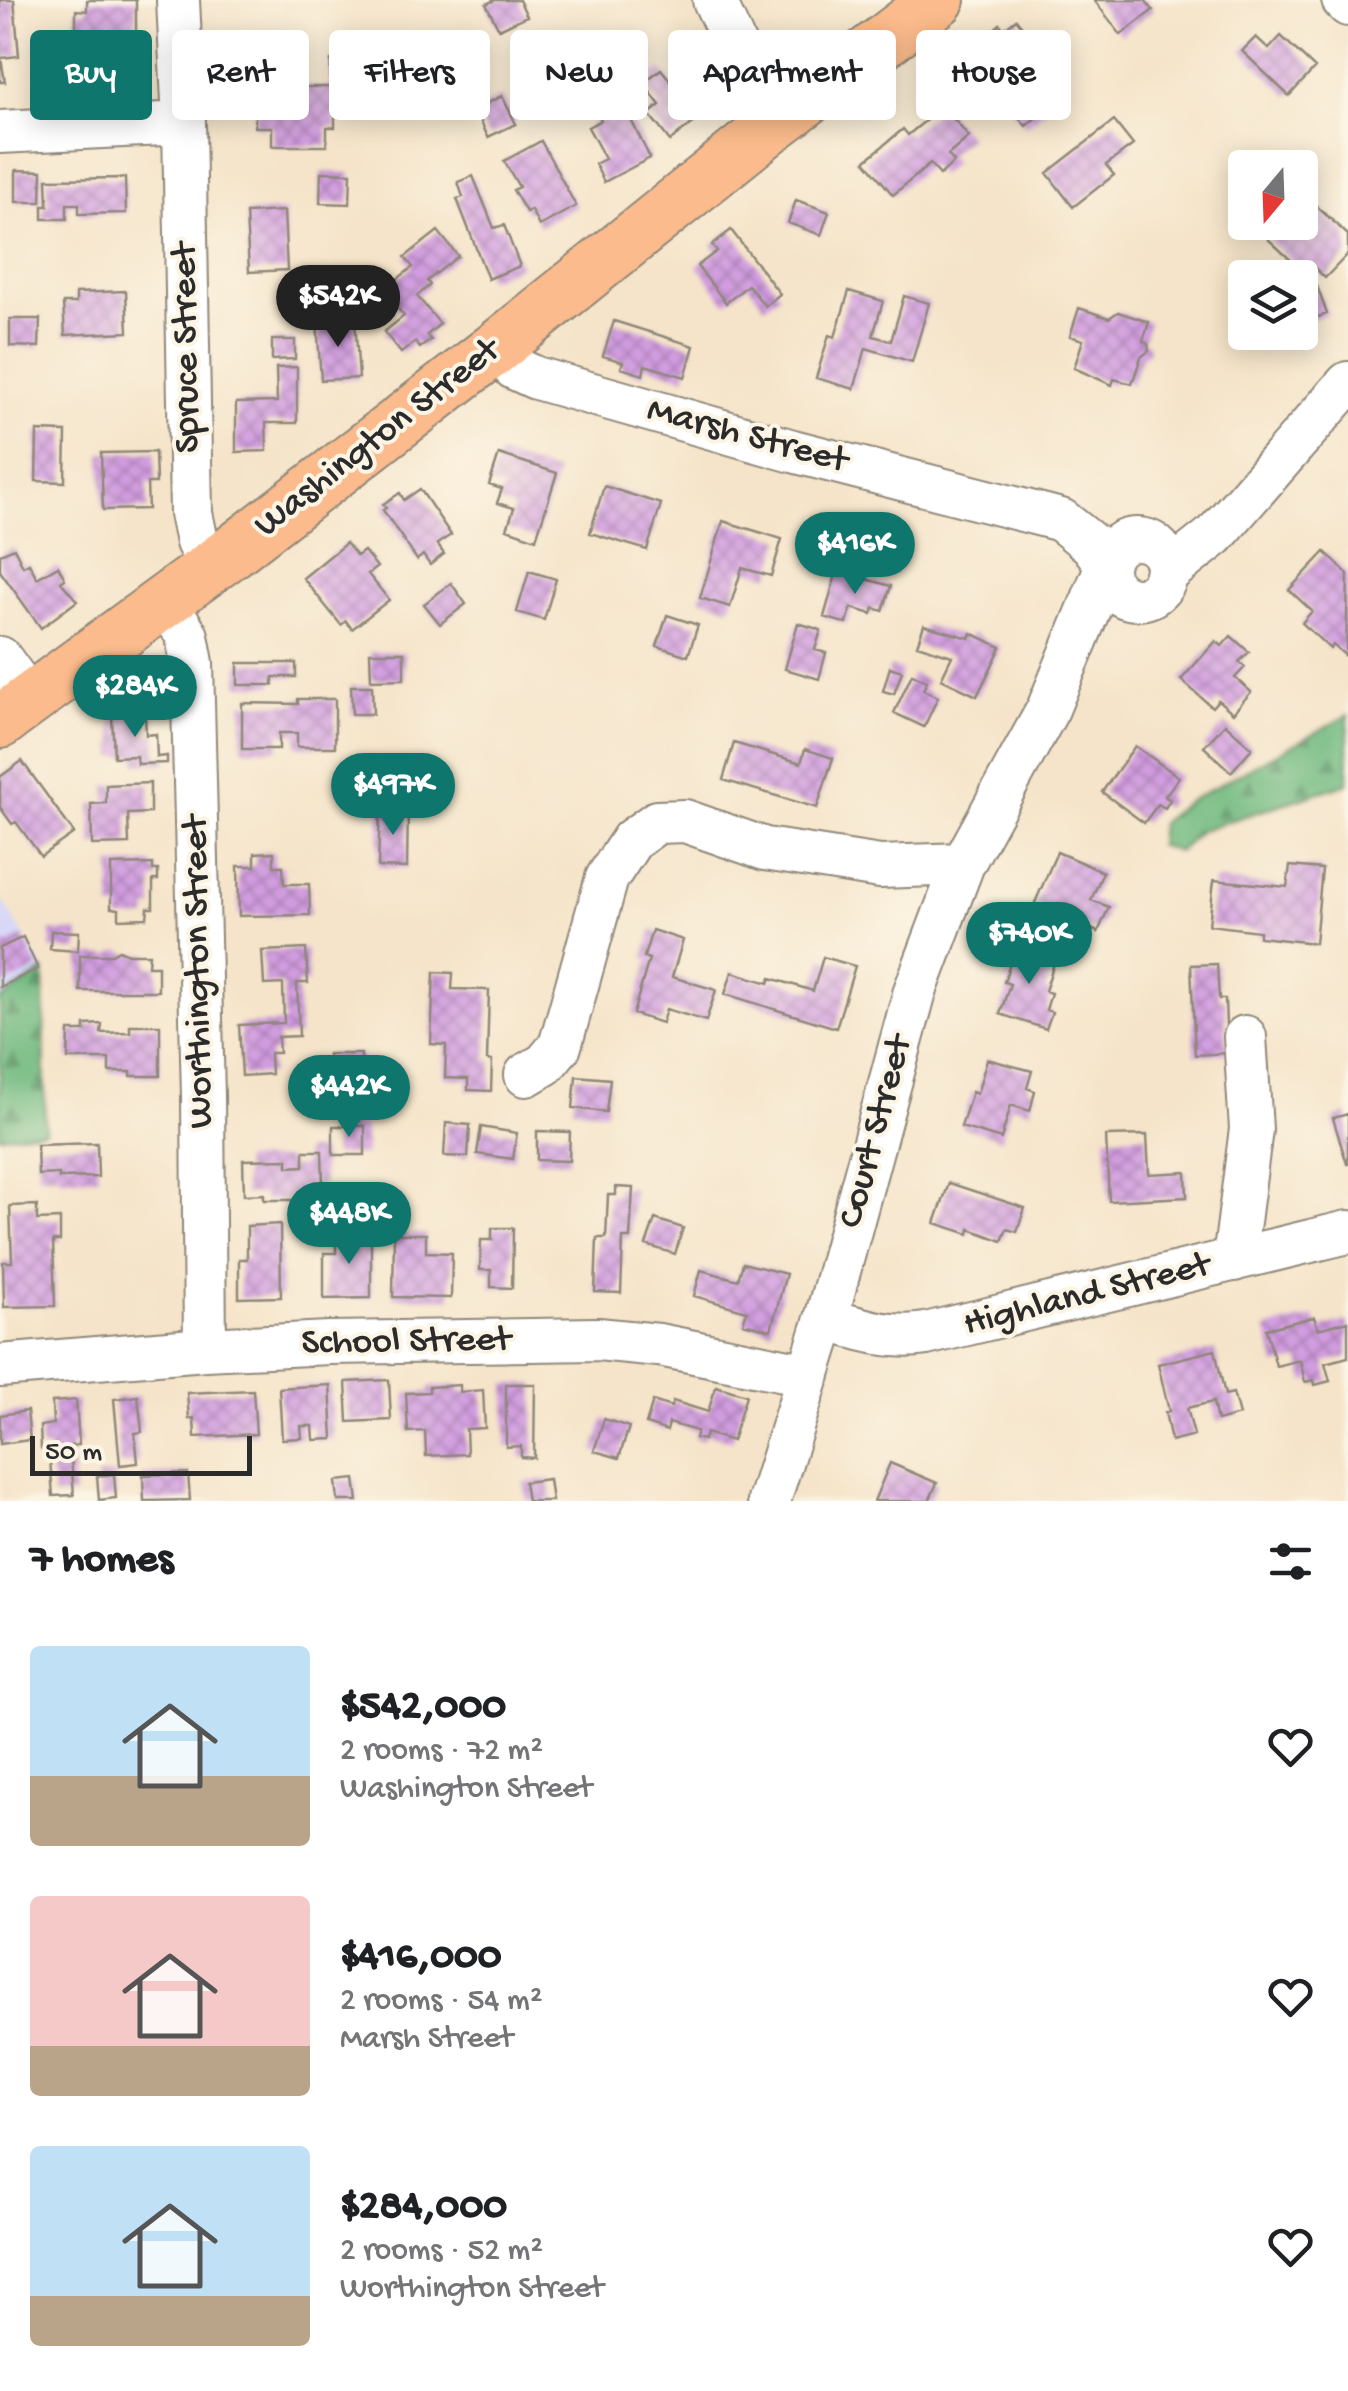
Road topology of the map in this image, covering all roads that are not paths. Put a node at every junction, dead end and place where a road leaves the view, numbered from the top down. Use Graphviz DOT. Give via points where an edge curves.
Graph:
graph roads {
  1 [pos="178,0"];
  2 [pos="714,0"];
  3 [pos="928,4"];
  4 [pos="184,123"];
  5 [pos="772,126"];
  6 [pos="0,132"];
  7 [pos="496,348"];
  8 [pos="1348,383"];
  9 [pos="211,568"];
  10 [pos="1140,571"];
  11 [pos="166,601"];
  12 [pos="0,658"];
  13 [pos="15,710"];
  14 [pos="963,864"];
  15 [pos="1245,1037"];
  16 [pos="526,1075"];
  17 [pos="1348,1232"];
  18 [pos="1234,1260"];
  19 [pos="826,1319"];
  20 [pos="205,1349"];
  21 [pos="0,1366"];
  22 [pos="808,1375"];
  23 [pos="768,1501"];
  1 -- 4 [label="street, Spruce Street"];
  2 -- 5 [label="street"];
  3 -- 5 [label="main road, Washington Street"];
  4 -- 6 [label="street"];
  4 -- 9 [label="street, Spruce Street" via="190,513"];
  5 -- 7 [label="main road, Washington Street"];
  7 -- 9 [label="main road, Washington Street"];
  7 -- 10 [label="street, Marsh Street" via="514,368 536,378 1061,520"];
  8 -- 10 [label="street, Court Street" via="1216,534"];
  9 -- 11 [label="main road, Washington Street"];
  10 -- 14 [label="street, Court Street" via="1067,666"];
  11 -- 13 [label="main road, Washington Street"];
  11 -- 20 [label="street, Worthington Street" via="187,636 192,662"];
  12 -- 13 [label="street"];
  14 -- 16 [label="street" via="880,867 765,849 685,821 657,822 632,840 607,878 560,1046"];
  14 -- 19 [label="street, Court Street" via="915,991"];
  15 -- 18 [label="street" via="1251,1128"];
  17 -- 18 [label="street, Highland Street"];
  18 -- 19 [label="street, Highland Street" via="912,1336"];
  19 -- 22 [label="street, Court Street"];
  20 -- 21 [label="street, School Street"];
  20 -- 22 [label="street, School Street" via="598,1339"];
  22 -- 23 [label="street, Court Street"];
}
